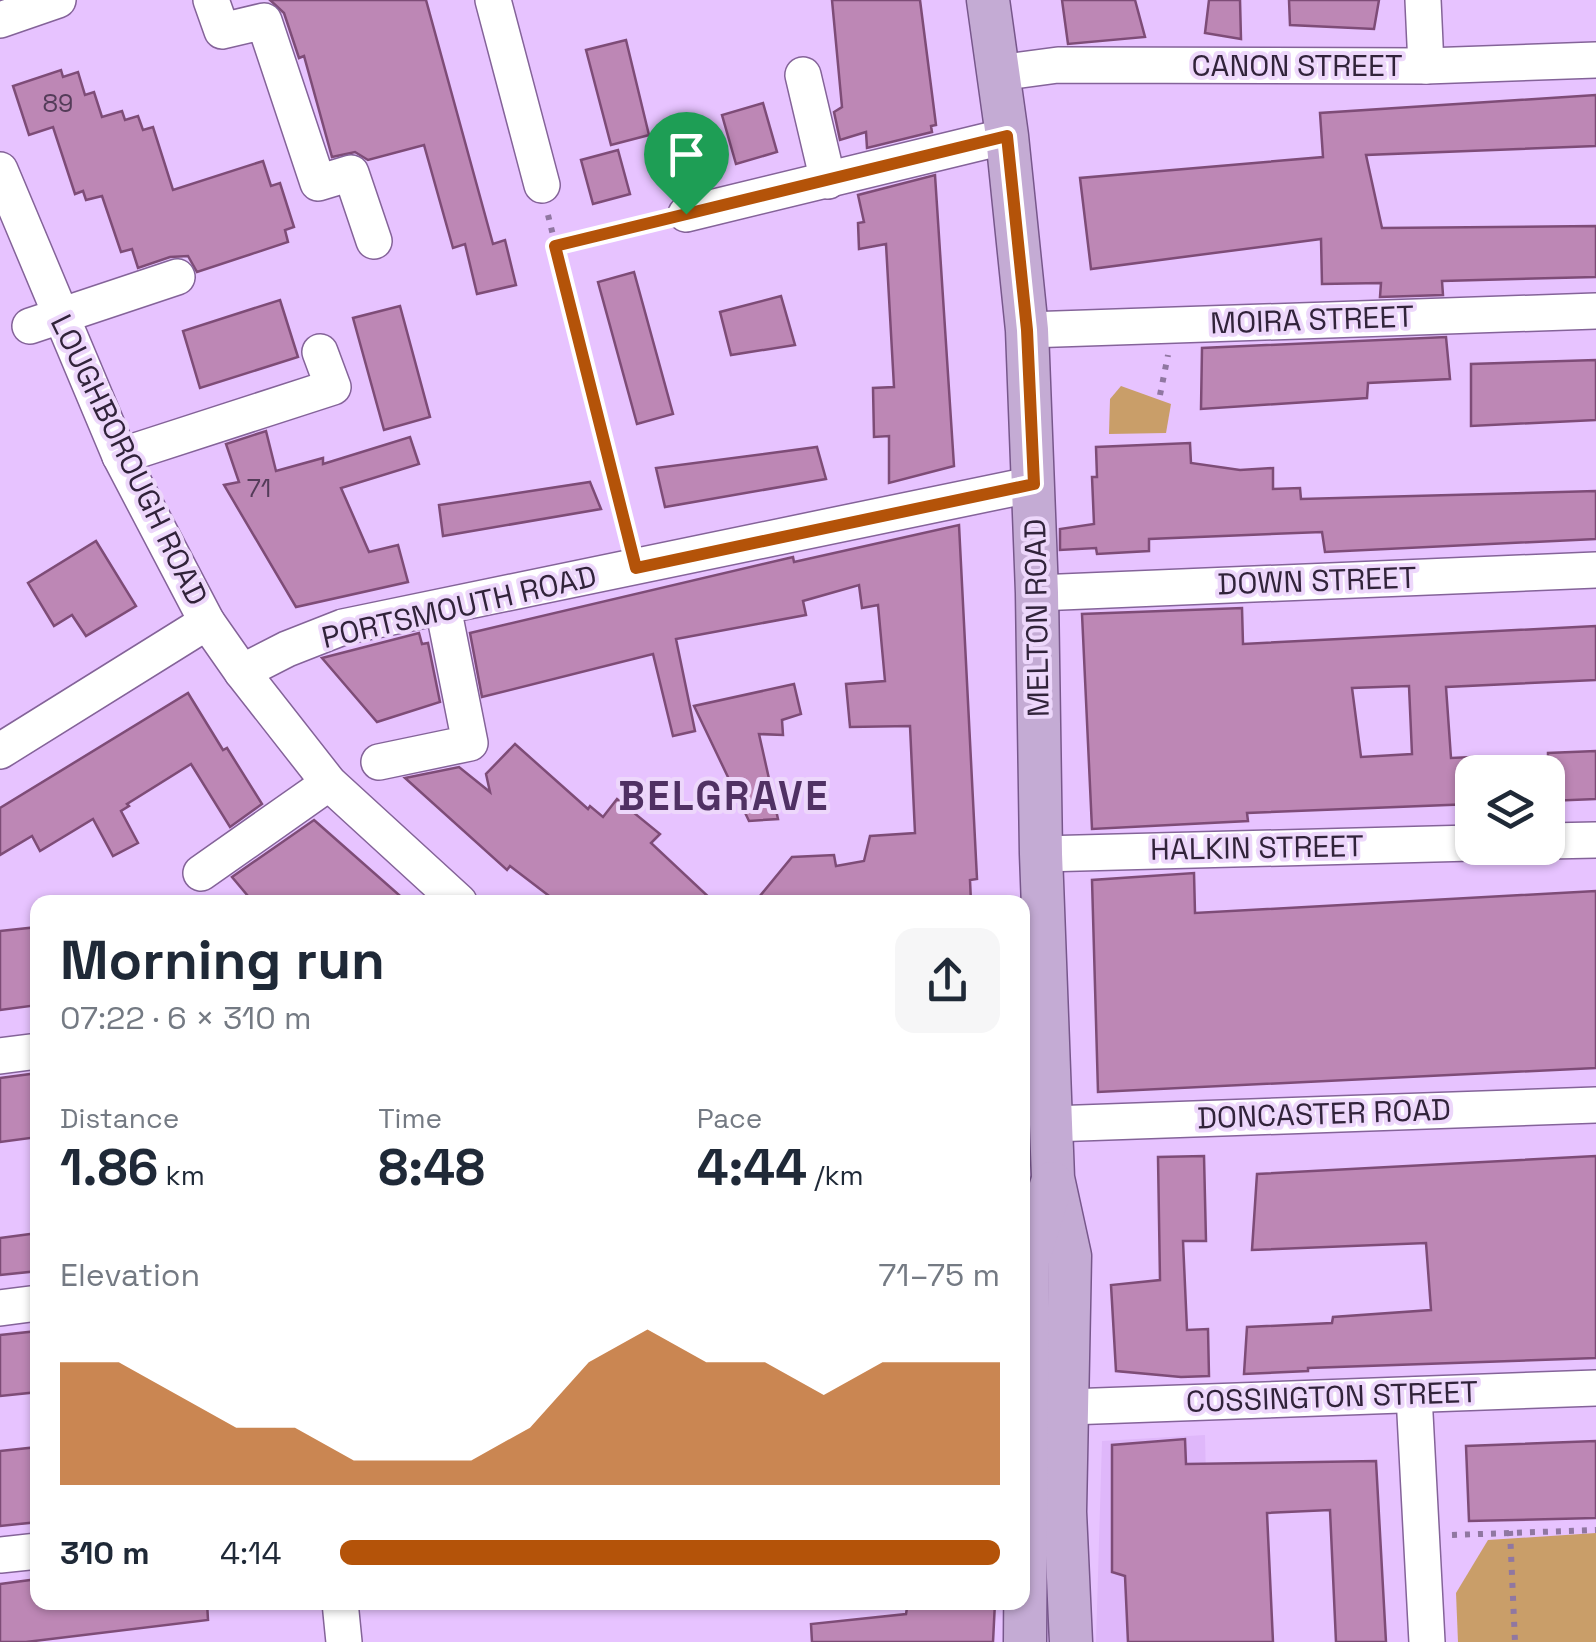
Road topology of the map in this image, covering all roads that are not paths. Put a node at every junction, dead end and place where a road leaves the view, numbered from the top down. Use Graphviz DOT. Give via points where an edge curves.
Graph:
graph roads {
  1 [pos="58,0"];
  2 [pos="211,0"];
  3 [pos="493,0"];
  4 [pos="988,0"];
  5 [pos="1423,0"];
  6 [pos="0,20"];
  7 [pos="1596,60"];
  8 [pos="1426,66"];
  9 [pos="998,73"];
  10 [pos="803,75"];
  11 [pos="1007,136"];
  12 [pos="0,170"];
  13 [pos="828,182"];
  14 [pos="542,185"];
  15 [pos="686,214"];
  16 [pos="374,241"];
  17 [pos="177,278"];
  18 [pos="1596,310"];
  19 [pos="44,321"];
  20 [pos="1027,330"];
  21 [pos="320,352"];
  22 [pos="120,456"];
  23 [pos="1034,484"];
  24 [pos="1596,570"];
  25 [pos="1038,593"];
  26 [pos="443,607"];
  27 [pos="207,622"];
  28 [pos="242,672"];
  29 [pos="0,750"];
  30 [pos="379,762"];
  31 [pos="329,783"];
  32 [pos="1596,840"];
  33 [pos="1565,841"];
  34 [pos="1455,843"];
  35 [pos="1041,854"];
  36 [pos="202,873"];
  37 [pos="450,895"];
  38 [pos="30,1052"];
  39 [pos="0,1056"];
  40 [pos="1596,1105"];
  41 [pos="1051,1124"];
  42 [pos="1053,1178"];
  43 [pos="1030,1253"];
  44 [pos="30,1304"];
  45 [pos="0,1308"];
  46 [pos="1596,1388"];
  47 [pos="1414,1395"];
  48 [pos="1030,1407"];
  49 [pos="1068,1407"];
  50 [pos="30,1551"];
  51 [pos="0,1555"];
  52 [pos="341,1610"];
  53 [pos="1024,1610"];
  54 [pos="344,1642"];
  55 [pos="1024,1642"];
  56 [pos="1071,1642"];
  57 [pos="1427,1642"];
  1 -- 6 [label="street"];
  2 -- 16 [label="street" via="222,31 264,21 318,183 351,173"];
  3 -- 14 [label="street"];
  4 -- 9 [label="main road, MELTON ROAD"];
  5 -- 8 [label="street"];
  7 -- 8 [label="street, CANON STREET"];
  8 -- 9 [label="street, CANON STREET" via="1058,64"];
  9 -- 11 [label="main road, MELTON ROAD"];
  10 -- 13 [label="street"];
  11 -- 13 [label="street"];
  11 -- 20 [label="main road, MELTON ROAD"];
  12 -- 19 [label="street, LOUGHBOROUGH ROAD"];
  13 -- 15 [label="street"];
  17 -- 19 [label="street"];
  18 -- 20 [label="street, MOIRA STREET"];
  19 -- 22 [label="street, LOUGHBOROUGH ROAD"];
  20 -- 23 [label="main road, MELTON ROAD"];
  21 -- 22 [label="street" via="333,387"];
  22 -- 27 [label="street, LOUGHBOROUGH ROAD"];
  23 -- 25 [label="main road, MELTON ROAD"];
  23 -- 26 [label="street, PORTSMOUTH ROAD"];
  24 -- 25 [label="street, DOWN STREET"];
  25 -- 35 [label="main road, MELTON ROAD"];
  26 -- 28 [label="street, PORTSMOUTH ROAD" via="343,627"];
  26 -- 30 [label="street" via="470,743"];
  27 -- 28 [label="street, LOUGHBOROUGH ROAD"];
  27 -- 29 [label="street"];
  28 -- 31 [label="street, LOUGHBOROUGH ROAD"];
  31 -- 36 [label="street"];
  31 -- 37 [label="street, LOUGHBOROUGH ROAD"];
  32 -- 33 [label="street"];
  34 -- 35 [label="street, HALKIN STREET"];
  35 -- 41 [label="main road, MELTON ROAD"];
  38 -- 39 [label="street"];
  40 -- 41 [label="street, DONCASTER ROAD"];
  41 -- 42 [label="main road, MELTON ROAD"];
  42 -- 43 [label="main road, MELTON ROAD"];
  42 -- 49 [label="main road, MELTON ROAD" via="1070,1256"];
  44 -- 45 [label="street"];
  46 -- 47 [label="street, COSSINGTON STREET"];
  47 -- 49 [label="street, COSSINGTON STREET"];
  47 -- 57 [label="street"];
  48 -- 49 [label="main road"];
  49 -- 56 [label="main road, MELTON ROAD"];
  50 -- 51 [label="street"];
  52 -- 54 [label="street"];
  53 -- 55 [label="main road, MELTON ROAD"];
}
